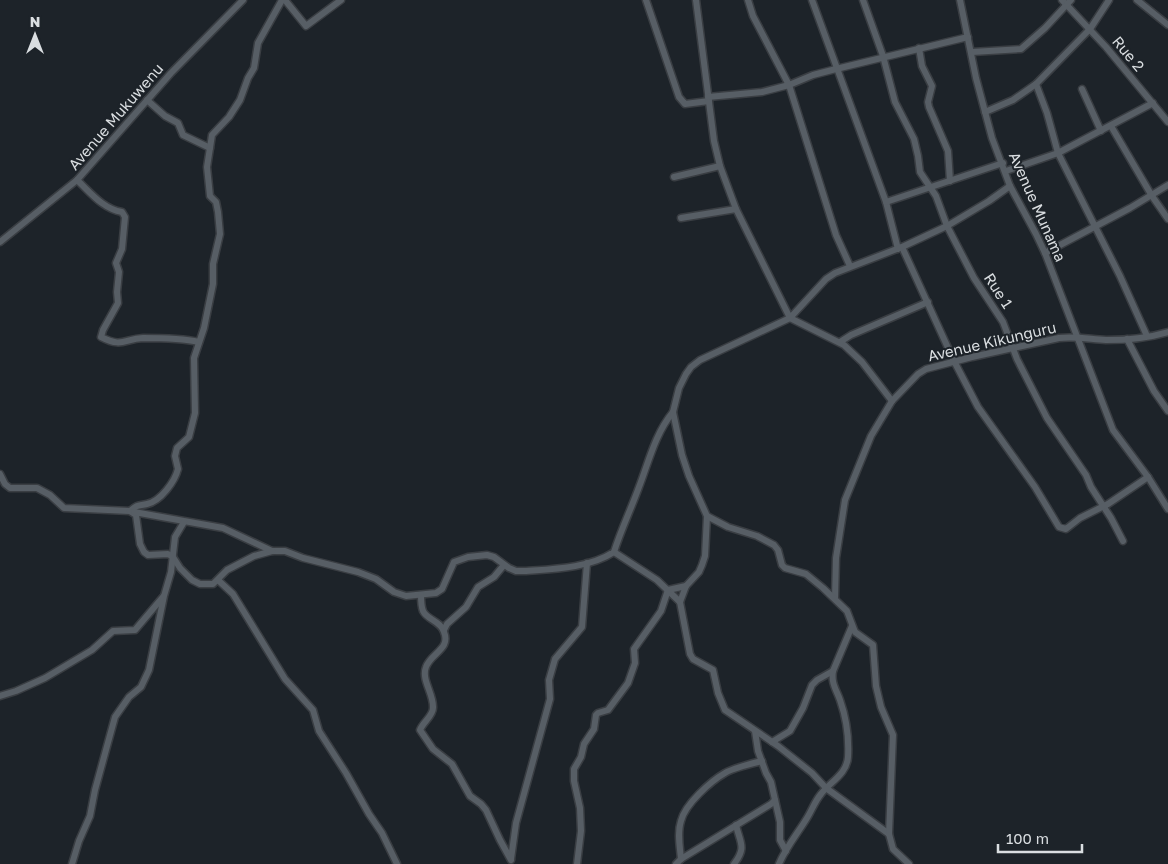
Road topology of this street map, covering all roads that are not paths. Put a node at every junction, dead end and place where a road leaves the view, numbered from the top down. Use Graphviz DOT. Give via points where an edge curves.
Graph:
graph roads {
  1 [pos="243,0"];
  2 [pos="284,0"];
  3 [pos="646,0"];
  4 [pos="696,0"];
  5 [pos="748,0"];
  6 [pos="812,0"];
  7 [pos="863,0"];
  8 [pos="960,0"];
  9 [pos="1110,0"];
  10 [pos="1137,0"];
  11 [pos="339,1"];
  12 [pos="1066,2"];
  13 [pos="1168,25"];
  14 [pos="1090,29"];
  15 [pos="968,36"];
  16 [pos="919,48"];
  17 [pos="972,52"];
  18 [pos="883,56"];
  19 [pos="836,69"];
  20 [pos="1036,84"];
  21 [pos="789,85"];
  22 [pos="1082,89"];
  23 [pos="709,99"];
  24 [pos="147,100"];
  25 [pos="1153,103"];
  26 [pos="985,112"];
  27 [pos="1168,122"];
  28 [pos="1111,126"];
  29 [pos="1102,131"];
  30 [pos="210,148"];
  31 [pos="1058,153"];
  32 [pos="1003,163"];
  33 [pos="720,166"];
  34 [pos="1006,171"];
  35 [pos="674,177"];
  36 [pos="77,180"];
  37 [pos="950,181"];
  38 [pos="1168,185"];
  39 [pos="1010,186"];
  40 [pos="930,188"];
  41 [pos="1152,196"];
  42 [pos="886,202"];
  43 [pos="736,209"];
  44 [pos="681,218"];
  45 [pos="1168,219"];
  46 [pos="947,226"];
  47 [pos="1095,227"];
  48 [pos="0,242"];
  49 [pos="900,248"];
  50 [pos="1045,253"];
  51 [pos="850,266"];
  52 [pos="928,302"];
  53 [pos="790,318"];
  54 [pos="1168,332"];
  55 [pos="1076,336"];
  56 [pos="1147,336"];
  57 [pos="1127,339"];
  58 [pos="199,342"];
  59 [pos="840,342"];
  60 [pos="1013,348"];
  61 [pos="954,361"];
  62 [pos="892,401"];
  63 [pos="1168,411"];
  64 [pos="673,412"];
  65 [pos="0,474"];
  66 [pos="1148,477"];
  67 [pos="1103,506"];
  68 [pos="1168,509"];
  69 [pos="130,511"];
  70 [pos="707,516"];
  71 [pos="184,522"];
  72 [pos="1123,541"];
  73 [pos="272,551"];
  74 [pos="614,552"];
  75 [pos="173,557"];
  76 [pos="587,563"];
  77 [pos="504,565"];
  78 [pos="218,580"];
  79 [pos="686,586"];
  80 [pos="668,590"];
  81 [pos="421,595"];
  82 [pos="164,596"];
  83 [pos="835,598"];
  84 [pos="680,602"];
  85 [pos="852,626"];
  86 [pos="444,630"];
  87 [pos="833,671"];
  88 [pos="0,696"];
  89 [pos="755,731"];
  90 [pos="772,742"];
  91 [pos="762,761"];
  92 [pos="826,788"];
  93 [pos="775,800"];
  94 [pos="736,825"];
  95 [pos="889,834"];
  96 [pos="786,852"];
  97 [pos="511,862"];
  98 [pos="678,862"];
  99 [pos="907,863"];
  100 [pos="72,864"];
  101 [pos="397,864"];
  102 [pos="577,864"];
  103 [pos="734,864"];
  104 [pos="779,864"];
  1 -- 24 [label="street, Avenue Mukuwenu"];
  2 -- 11 [label="street" via="306,26"];
  2 -- 30 [label="street" via="258,43 254,68 240,100 230,117 213,133"];
  3 -- 23 [label="street" via="679,97 685,104"];
  4 -- 23 [label="street"];
  5 -- 21 [label="street"];
  6 -- 19 [label="street"];
  7 -- 18 [label="street, Rue 1"];
  8 -- 15 [label="street, Avenue Munama"];
  9 -- 14 [label="street"];
  10 -- 13 [label="street"];
  12 -- 14 [label="street, Rue 2"];
  12 -- 17 [label="street" via="1039,34 1021,49"];
  14 -- 20 [label="street"];
  14 -- 25 [label="street, Rue 2"];
  15 -- 16 [label="street"];
  15 -- 17 [label="street, Avenue Munama"];
  16 -- 18 [label="street"];
  16 -- 37 [label="street" via="922,66 932,86 929,106 948,151"];
  17 -- 26 [label="street, Avenue Munama"];
  18 -- 19 [label="street"];
  18 -- 40 [label="street, Rue 1" via="895,102 914,139 918,169"];
  19 -- 21 [label="street"];
  19 -- 42 [label="street"];
  20 -- 26 [label="street" via="1013,100"];
  20 -- 31 [label="street"];
  21 -- 23 [label="street"];
  21 -- 51 [label="street" via="836,235"];
  22 -- 29 [label="street"];
  23 -- 33 [label="street"];
  24 -- 30 [label="street" via="165,116 178,122 183,135"];
  24 -- 36 [label="street, Avenue Mukuwenu"];
  25 -- 27 [label="street, Rue 2"];
  25 -- 28 [label="street"];
  26 -- 32 [label="street, Avenue Munama"];
  28 -- 29 [label="street"];
  28 -- 41 [label="street"];
  29 -- 31 [label="street"];
  30 -- 58 [label="street" via="208,182 211,198 216,204 220,234"];
  31 -- 34 [label="street"];
  31 -- 47 [label="street"];
  32 -- 34 [label="street, Avenue Munama"];
  32 -- 37 [label="street"];
  33 -- 35 [label="street"];
  33 -- 43 [label="street"];
  34 -- 39 [label="street, Avenue Munama"];
  36 -- 48 [label="street, Avenue Mukuwenu"];
  36 -- 58 [label="street" via="104,206 122,212 126,217 122,249 116,263 119,272 118,303 101,337 119,344 145,338"];
  37 -- 40 [label="street"];
  38 -- 41 [label="street"];
  39 -- 46 [label="street"];
  39 -- 50 [label="street, Avenue Munama"];
  40 -- 42 [label="street"];
  40 -- 46 [label="street, Rue 1"];
  41 -- 45 [label="street"];
  41 -- 47 [label="street"];
  42 -- 49 [label="street"];
  43 -- 44 [label="street"];
  43 -- 53 [label="street"];
  46 -- 49 [label="street"];
  46 -- 60 [label="street, Rue 1" via="974,278 1003,322"];
  47 -- 50 [label="street"];
  47 -- 56 [label="street"];
  49 -- 51 [label="street"];
  49 -- 52 [label="street"];
  50 -- 55 [label="street, Avenue Munama"];
  51 -- 53 [label="street" via="826,279"];
  52 -- 59 [label="street"];
  52 -- 61 [label="street"];
  53 -- 59 [label="street"];
  53 -- 64 [label="street" via="691,367 679,388"];
  54 -- 56 [label="street, Avenue Kikunguru"];
  55 -- 57 [label="street, Avenue Kikunguru"];
  55 -- 60 [label="street, Avenue Kikunguru"];
  55 -- 66 [label="street, Avenue Munama" via="1113,430"];
  56 -- 57 [label="street, Avenue Kikunguru"];
  57 -- 63 [label="street" via="1154,392"];
  58 -- 69 [label="street" via="194,358 196,414 189,437 176,448 176,475 160,496"];
  59 -- 62 [label="street" via="862,362"];
  60 -- 61 [label="street, Avenue Kikunguru"];
  60 -- 67 [label="street, Rue 1" via="1047,418"];
  61 -- 62 [label="street, Avenue Kikunguru" via="918,374"];
  61 -- 67 [label="street" via="978,407 1036,487 1059,527 1066,529"];
  62 -- 83 [label="street, Avenue Kikunguru" via="871,436 845,500 836,558"];
  64 -- 70 [label="street" via="682,455"];
  64 -- 74 [label="street" via="652,450"];
  65 -- 69 [label="street" via="10,488 38,488 64,508"];
  66 -- 67 [label="street"];
  66 -- 68 [label="street, Avenue Munama"];
  67 -- 72 [label="street, Rue 1"];
  69 -- 71 [label="street"];
  69 -- 75 [label="street" via="136,515 144,552"];
  70 -- 79 [label="street" via="705,556 699,572"];
  70 -- 83 [label="street" via="774,545 785,568 806,574"];
  71 -- 73 [label="street" via="223,528"];
  71 -- 75 [label="street" via="175,537"];
  73 -- 78 [label="street" via="227,570"];
  73 -- 81 [label="street" via="285,551 358,572 406,596"];
  74 -- 76 [label="street"];
  74 -- 80 [label="street"];
  75 -- 78 [label="street" via="192,580 212,584"];
  75 -- 82 [label="street"];
  76 -- 77 [label="street" via="526,572"];
  76 -- 97 [label="street" via="582,627 555,659 550,699 515,829"];
  77 -- 81 [label="street" via="487,555 460,558 451,566 442,589"];
  77 -- 86 [label="street" via="478,587 466,607"];
  78 -- 101 [label="street" via="233,594 285,679 313,710 319,732 382,833"];
  79 -- 80 [label="street"];
  79 -- 84 [label="street"];
  80 -- 84 [label="street"];
  80 -- 102 [label="street" via="661,610 634,649 635,663 628,683 608,710 596,716 594,729 574,769 581,831"];
  81 -- 86 [label="street" via="423,611"];
  82 -- 88 [label="street" via="135,630 113,631 92,650 46,678"];
  82 -- 100 [label="street" via="149,670 141,687 115,716 90,816"];
  83 -- 85 [label="street" via="847,611"];
  84 -- 89 [label="street" via="693,659 713,670 725,710"];
  85 -- 87 [label="street"];
  85 -- 95 [label="street" via="873,645 876,686 893,735"];
  86 -- 97 [label="street" via="446,640 442,649 425,669 433,708 420,730 433,749 452,764 470,796 486,810"];
  87 -- 90 [label="street" via="812,685 790,731"];
  87 -- 92 [label="street" via="833,688 844,713 848,758 842,772"];
  89 -- 90 [label="street"];
  89 -- 91 [label="street"];
  90 -- 92 [label="street"];
  91 -- 93 [label="street"];
  91 -- 98 [label="street" via="724,773 701,790 681,818"];
  92 -- 95 [label="street"];
  92 -- 96 [label="street"];
  93 -- 94 [label="street"];
  93 -- 96 [label="street" via="780,840"];
  94 -- 98 [label="street"];
  94 -- 103 [label="street" via="743,846"];
  95 -- 99 [label="street" via="897,854"];
  96 -- 104 [label="street"];
}
